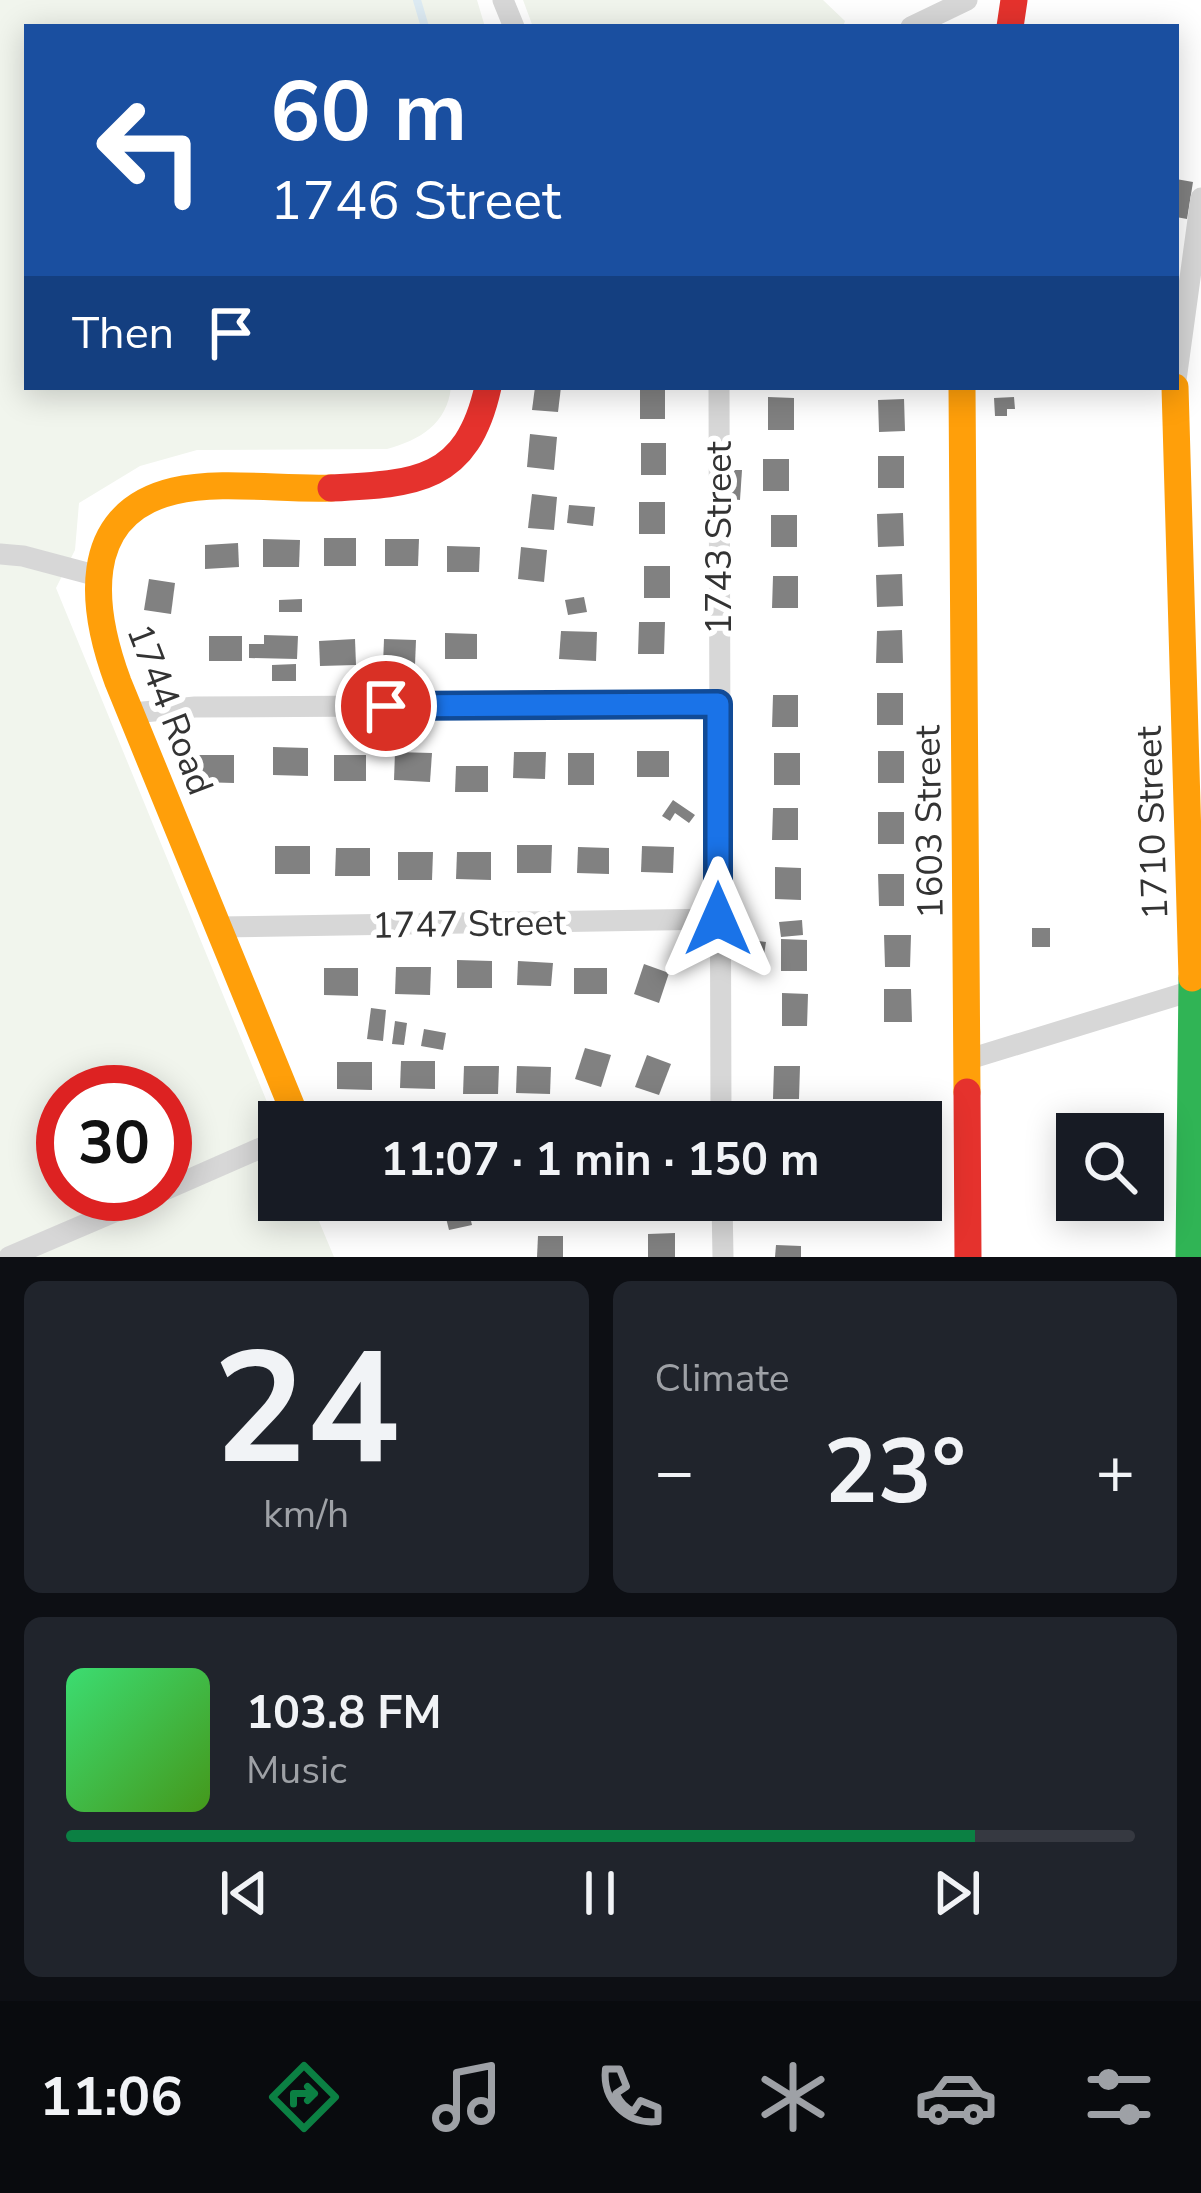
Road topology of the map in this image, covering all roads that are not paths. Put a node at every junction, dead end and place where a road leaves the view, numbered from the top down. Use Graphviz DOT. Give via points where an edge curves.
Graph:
graph roads {
  1 [pos="968,0"];
  2 [pos="916,24"];
  3 [pos="1201,198"];
  4 [pos="1179,361"];
  5 [pos="487,390"];
  6 [pos="718,390"];
  7 [pos="962,390"];
  8 [pos="1177,390"];
  9 [pos="1190,514"];
  10 [pos="0,554"];
  11 [pos="98,576"];
  12 [pos="718,704"];
  13 [pos="133,713"];
  14 [pos="1193,748"];
  15 [pos="718,919"];
  16 [pos="219,927"];
  17 [pos="1197,988"];
  18 [pos="966,1060"];
  19 [pos="289,1101"];
  20 [pos="721,1101"];
  21 [pos="258,1149"];
  22 [pos="192,1178"];
  23 [pos="104,1221"];
  24 [pos="722,1221"];
  25 [pos="50,1249"];
  26 [pos="9,1257"];
  27 [pos="723,1257"];
  28 [pos="968,1257"];
  29 [pos="1196,1257"];
  1 -- 2 [label="street"];
  3 -- 4 [label="street, 1710 Street"];
  5 -- 11 [label="street, 1744 Road" via="478,428 455,460 424,479 173,491 146,499 119,519"];
  6 -- 12 [label="street, 1743 Street"];
  7 -- 18 [label="street, 1603 Street"];
  8 -- 9 [label="street, 1710 Street"];
  9 -- 14 [label="street, 1710 Street"];
  10 -- 11 [label="street"];
  11 -- 13 [label="street, 1744 Road" via="94,605 108,667"];
  12 -- 13 [label="street"];
  12 -- 15 [label="street, 1743 Street"];
  13 -- 16 [label="street, 1744 Road"];
  14 -- 17 [label="street, 1710 Street"];
  15 -- 16 [label="street, 1747 Street"];
  15 -- 20 [label="street, 1743 Street"];
  16 -- 19 [label="street, 1744 Road"];
  17 -- 18 [label="street"];
  17 -- 29 [label="street, 1710 Street"];
  18 -- 28 [label="street, 1603 Street"];
  21 -- 22 [label="street"];
  23 -- 25 [label="street"];
  24 -- 27 [label="street"];
  25 -- 26 [label="street"];
}
